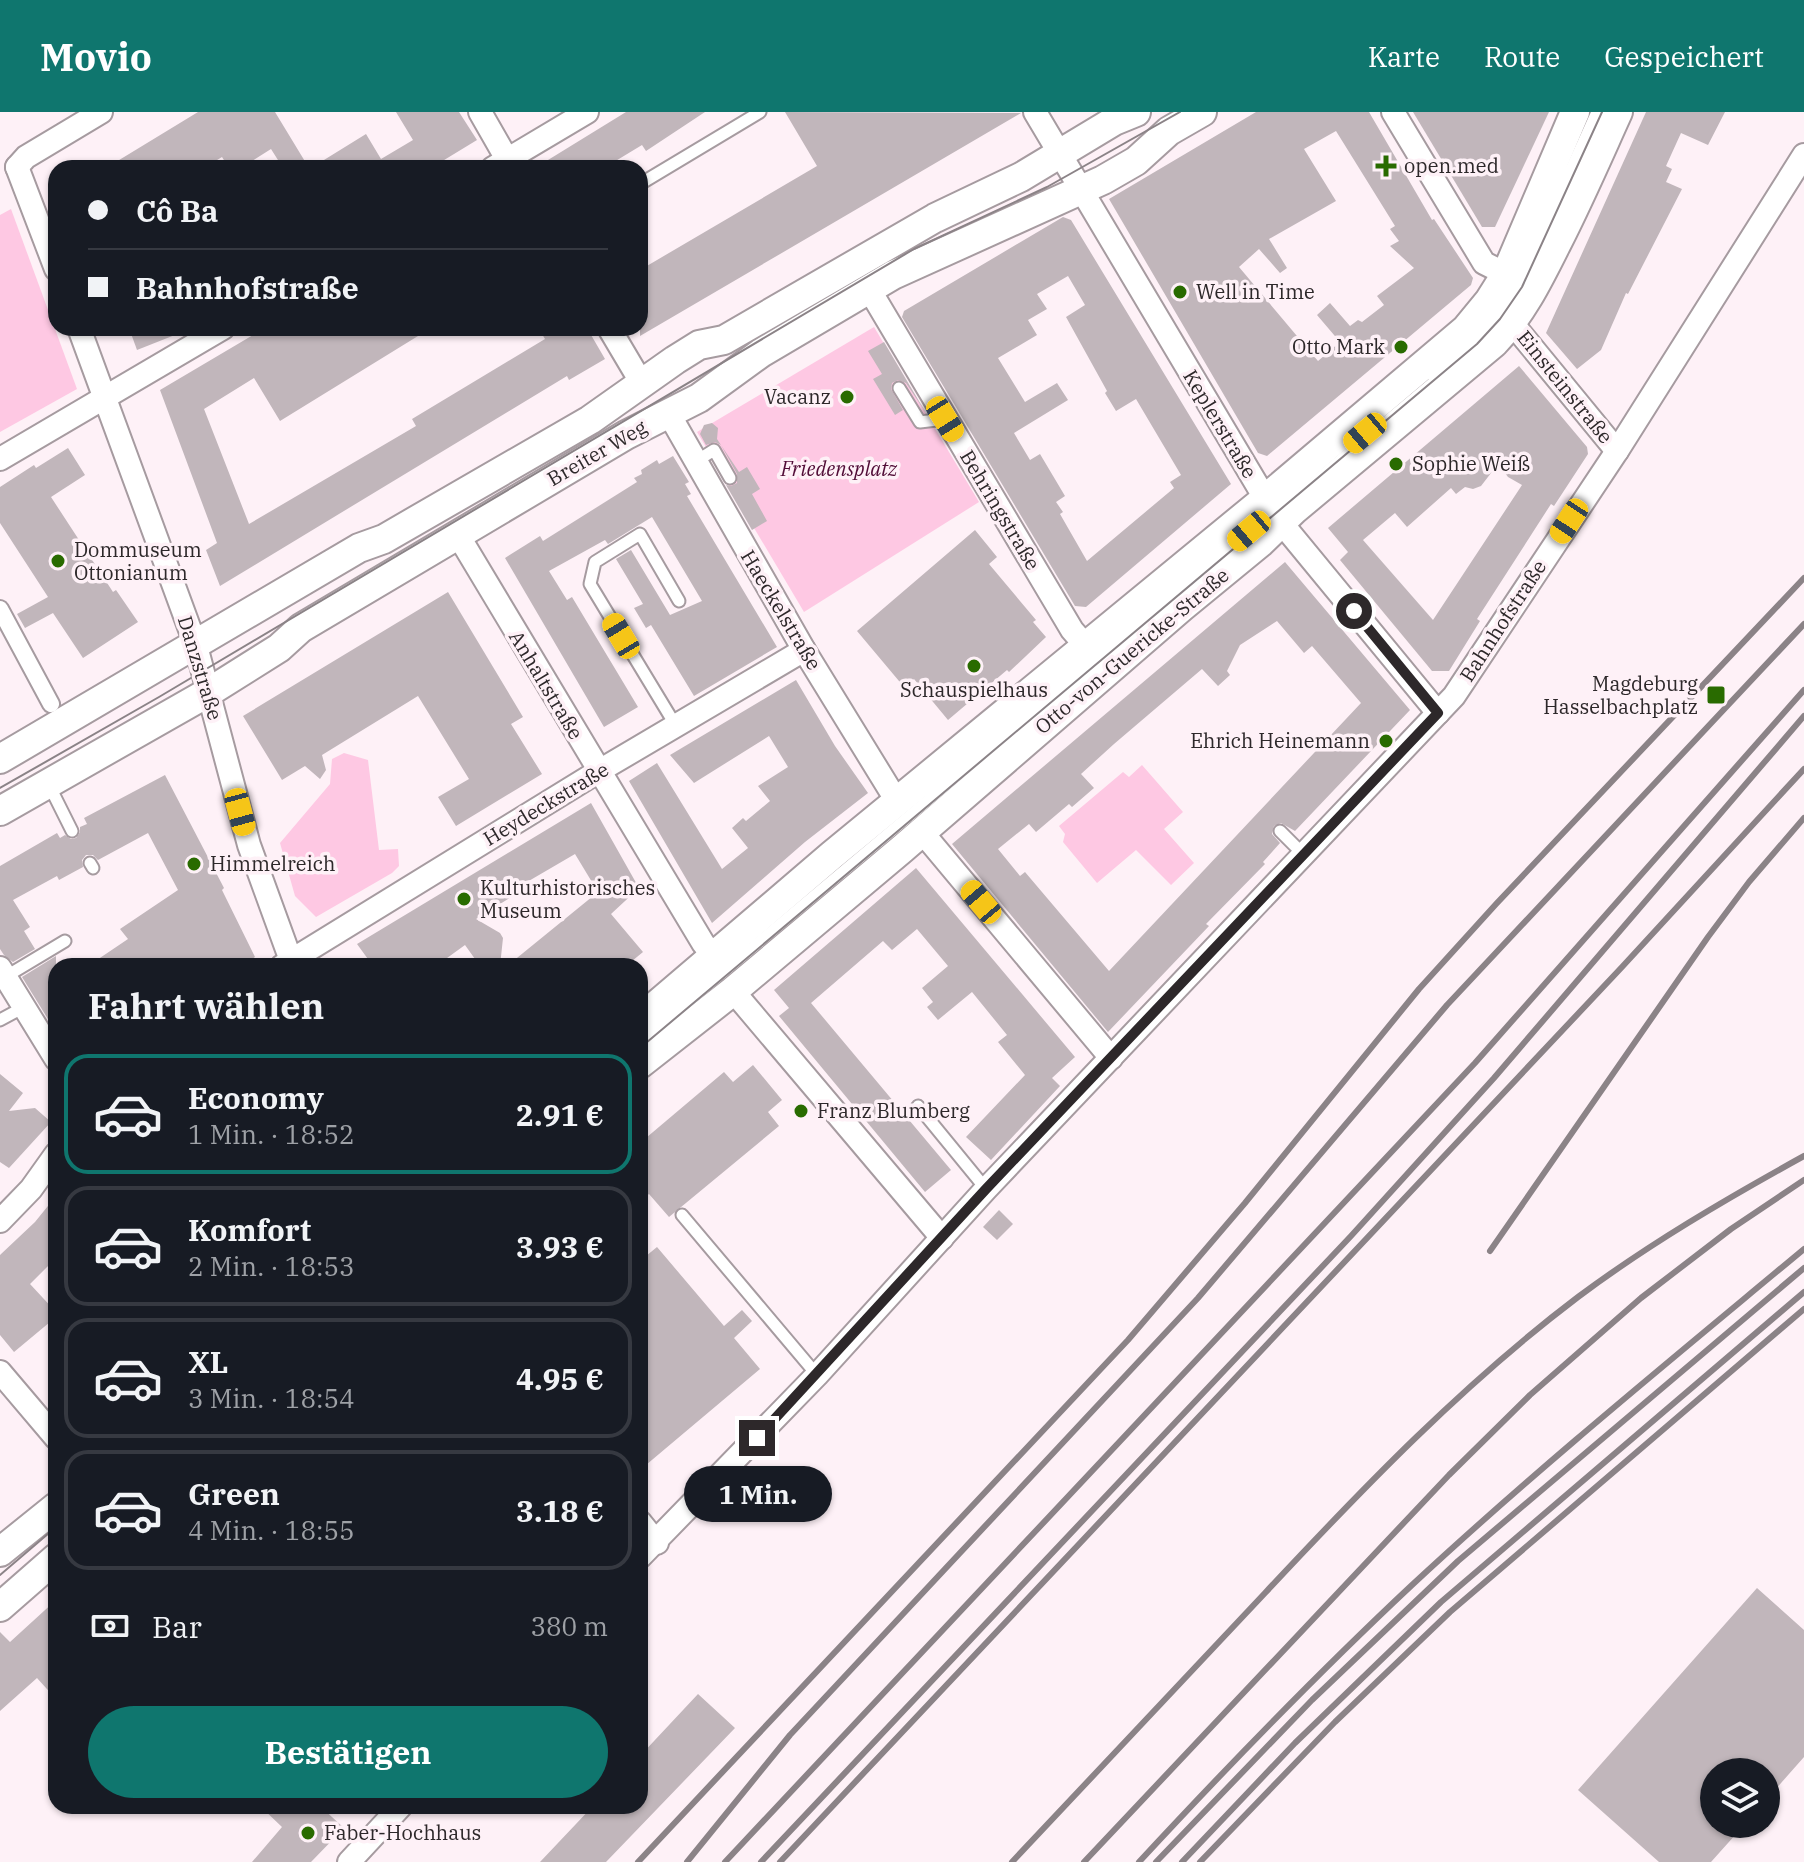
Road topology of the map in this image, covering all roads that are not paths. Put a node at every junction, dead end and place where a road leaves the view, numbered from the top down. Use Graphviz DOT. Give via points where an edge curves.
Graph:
graph roads {
  1 [pos="101,112"];
  2 [pos="480,112"];
  3 [pos="587,112"];
  4 [pos="760,112"];
  5 [pos="1035,112"];
  6 [pos="1136,112"];
  7 [pos="1202,112"];
  8 [pos="1393,112"];
  9 [pos="1575,112"];
  10 [pos="1597,112"];
  11 [pos="1618,112"];
  12 [pos="1061,153"];
  13 [pos="1804,155"];
  14 [pos="502,160"];
  15 [pos="512,160"];
  16 [pos="9,162"];
  17 [pos="648,179"];
  18 [pos="1081,190"];
  19 [pos="48,251"];
  20 [pos="1515,273"];
  21 [pos="869,289"];
  22 [pos="1508,328"];
  23 [pos="82,336"];
  24 [pos="209,336"];
  25 [pos="614,336"];
  26 [pos="641,382"];
  27 [pos="1422,385"];
  28 [pos="899,388"];
  29 [pos="105,397"];
  30 [pos="669,414"];
  31 [pos="945,419"];
  32 [pos="1617,451"];
  33 [pos="0,459"];
  34 [pos="695,462"];
  35 [pos="730,478"];
  36 [pos="1276,509"];
  37 [pos="458,535"];
  38 [pos="679,601"];
  39 [pos="0,609"];
  40 [pos="196,646"];
  41 [pos="1086,646"];
  42 [pos="804,650"];
  43 [pos="209,692"];
  44 [pos="51,704"];
  45 [pos="1438,713"];
  46 [pos="676,726"];
  47 [pos="0,759"];
  48 [pos="599,771"];
  49 [pos="49,784"];
  50 [pos="898,803"];
  51 [pos="0,811"];
  52 [pos="72,831"];
  53 [pos="1280,831"];
  54 [pos="922,832"];
  55 [pos="1305,855"];
  56 [pos="65,941"];
  57 [pos="713,956"];
  58 [pos="286,958"];
  59 [pos="298,958"];
  60 [pos="3,972"];
  61 [pos="733,991"];
  62 [pos="24,1007"];
  63 [pos="648,1012"];
  64 [pos="0,1020"];
  65 [pos="648,1035"];
  66 [pos="48,1046"];
  67 [pos="648,1058"];
  68 [pos="1111,1058"];
  69 [pos="918,1106"];
  70 [pos="48,1165"];
  71 [pos="986,1189"];
  72 [pos="682,1215"];
  73 [pos="1,1219"];
  74 [pos="942,1238"];
  75 [pos="0,1372"];
  76 [pos="817,1375"];
  77 [pos="48,1429"];
  78 [pos="48,1513"];
  79 [pos="648,1550"];
  80 [pos="0,1552"];
  81 [pos="48,1565"];
  82 [pos="0,1607"];
  83 [pos="394,1814"];
  84 [pos="349,1862"];
  1 -- 16 [label="street"];
  2 -- 14 [label="street"];
  3 -- 15 [label="street"];
  4 -- 17 [label="lane"];
  5 -- 12 [label="street, Keplerstraße"];
  6 -- 12 [label="street, Breiter Weg"];
  7 -- 18 [label="street, Breiter Weg" via="1169,131 1136,161"];
  8 -- 20 [label="street" via="1484,263"];
  9 -- 20 [label="street, Otto-von-Guericke-Straße"];
  10 -- 20 [label="lane"];
  11 -- 22 [label="street, Otto-von-Guericke-Straße" via="1534,288"];
  12 -- 18 [label="street, Keplerstraße"];
  12 -- 26 [label="street, Breiter Weg" via="887,244 724,340 699,345"];
  13 -- 32 [label="street, Bahnhofstraße"];
  16 -- 19 [label="street"];
  18 -- 21 [label="street, Breiter Weg"];
  18 -- 36 [label="street, Keplerstraße"];
  20 -- 22 [label="lane"];
  20 -- 27 [label="lane" via="1491,324"];
  20 -- 36 [label="street, Otto-von-Guericke-Straße" via="1458,337"];
  21 -- 30 [label="street, Breiter Weg"];
  21 -- 31 [label="street, Behringstraße"];
  22 -- 32 [label="street, Einsteinstraße"];
  22 -- 36 [label="street, Otto-von-Guericke-Straße"];
  23 -- 29 [label="street, Danzstraße"];
  24 -- 29 [label="street"];
  25 -- 26 [label="street"];
  26 -- 40 [label="street, Breiter Weg" via="577,427"];
  28 -- 31 [label="lane" via="920,422"];
  29 -- 33 [label="street"];
  29 -- 40 [label="street, Danzstraße"];
  30 -- 34 [label="street, Haeckelstraße"];
  30 -- 37 [label="street, Breiter Weg"];
  31 -- 41 [label="street, Behringstraße"];
  32 -- 45 [label="street, Bahnhofstraße"];
  34 -- 35 [label="lane" via="714,450"];
  34 -- 42 [label="street, Haeckelstraße"];
  36 -- 41 [label="street, Otto-von-Guericke-Straße"];
  36 -- 45 [label="street, Keplerstraße"];
  36 -- 54 [label="street, Otto-von-Guericke-Straße"];
  36 -- 65 [label="lane"];
  37 -- 43 [label="street, Breiter Weg" via="301,628"];
  37 -- 48 [label="street, Anhaltstraße"];
  38 -- 46 [label="lane" via="640,534 595,562 590,584"];
  39 -- 44 [label="street"];
  40 -- 43 [label="street, Danzstraße"];
  40 -- 47 [label="street, Breiter Weg"];
  41 -- 50 [label="street, Otto-von-Guericke-Straße"];
  42 -- 46 [label="street, Heydeckstraße"];
  42 -- 50 [label="street, Haeckelstraße"];
  43 -- 49 [label="street, Breiter Weg"];
  43 -- 58 [label="street, Danzstraße" via="249,845"];
  45 -- 55 [label="street, Bahnhofstraße"];
  46 -- 48 [label="street, Heydeckstraße"];
  48 -- 57 [label="street, Anhaltstraße"];
  48 -- 59 [label="street, Heydeckstraße"];
  49 -- 51 [label="street, Breiter Weg"];
  49 -- 52 [label="lane"];
  50 -- 57 [label="street, Otto-von-Guericke-Straße"];
  53 -- 55 [label="lane"];
  54 -- 61 [label="street, Otto-von-Guericke-Straße"];
  54 -- 68 [label="street"];
  55 -- 68 [label="street, Bahnhofstraße"];
  56 -- 60 [label="lane"];
  57 -- 63 [label="street, Otto-von-Guericke-Straße"];
  60 -- 62 [label="street"];
  61 -- 67 [label="street, Otto-von-Guericke-Straße"];
  61 -- 74 [label="street"];
  62 -- 64 [label="lane"];
  62 -- 66 [label="street"];
  68 -- 71 [label="street, Bahnhofstraße"];
  69 -- 71 [label="lane"];
  70 -- 73 [label="street"];
  71 -- 74 [label="street, Bahnhofstraße"];
  72 -- 76 [label="lane"];
  74 -- 76 [label="street, Bahnhofstraße"];
  75 -- 77 [label="street"];
  76 -- 79 [label="street, Bahnhofstraße"];
  78 -- 80 [label="street"];
  81 -- 82 [label="street"];
  83 -- 84 [label="street"];
}
